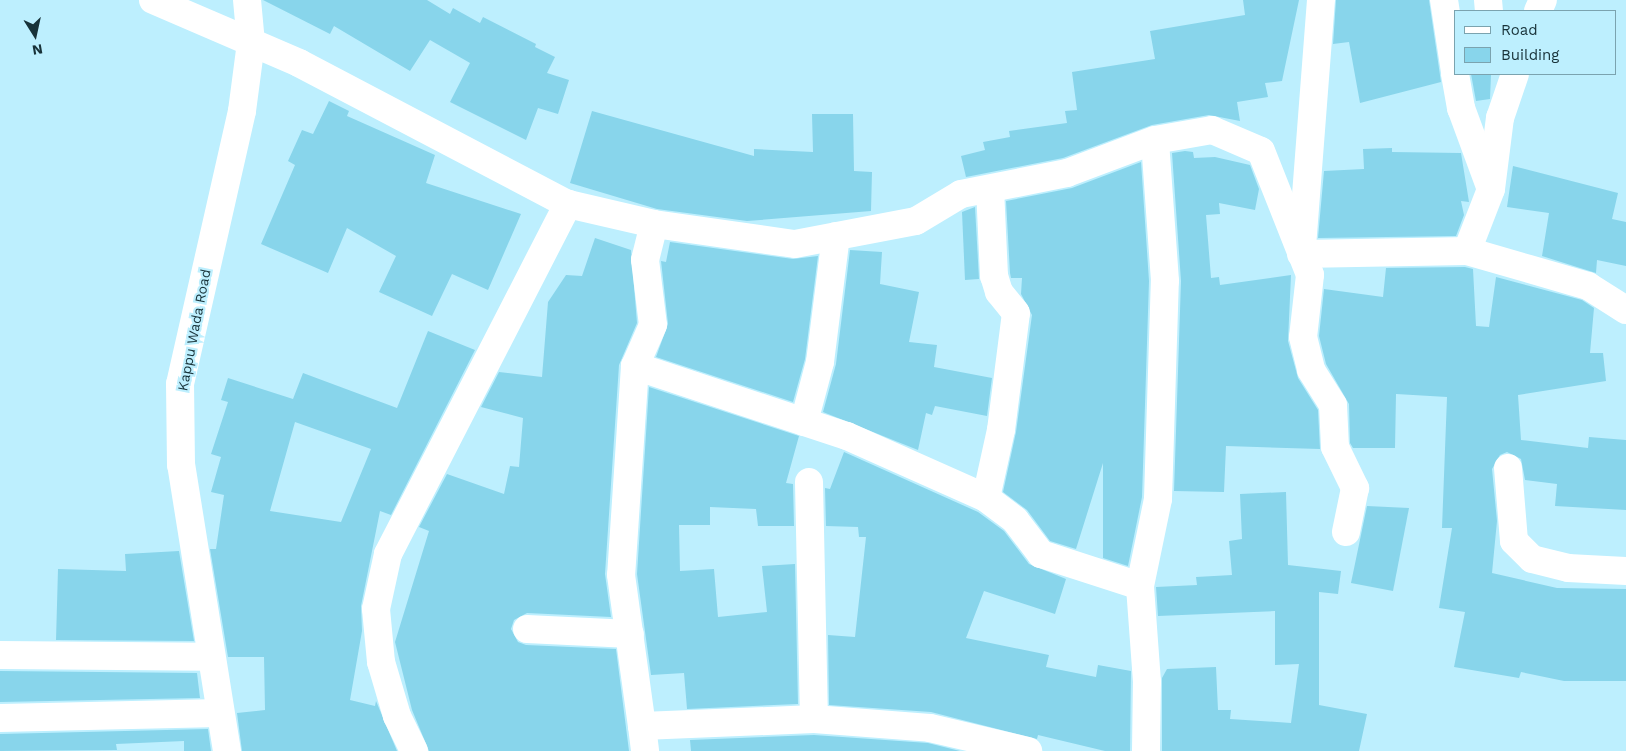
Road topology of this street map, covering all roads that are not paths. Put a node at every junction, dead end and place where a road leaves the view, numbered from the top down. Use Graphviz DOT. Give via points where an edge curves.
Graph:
graph roads {
  1 [pos="154,0"];
  2 [pos="247,0"];
  3 [pos="1321,0"];
  4 [pos="1444,0"];
  5 [pos="252,43"];
  6 [pos="1454,66"];
  7 [pos="1455,75"];
  8 [pos="1496,75"];
  9 [pos="1515,75"];
  10 [pos="1500,118"];
  11 [pos="1154,140"];
  12 [pos="990,189"];
  13 [pos="1491,189"];
  14 [pos="568,204"];
  15 [pos="654,224"];
  16 [pos="836,236"];
  17 [pos="1467,251"];
  18 [pos="1301,254"];
  19 [pos="1626,310"];
  20 [pos="635,366"];
  21 [pos="804,422"];
  22 [pos="1508,468"];
  23 [pos="809,482"];
  24 [pos="986,498"];
  25 [pos="1346,532"];
  26 [pos="1626,571"];
  27 [pos="1140,586"];
  28 [pos="527,629"];
  29 [pos="630,634"];
  30 [pos="0,655"];
  31 [pos="209,657"];
  32 [pos="220,713"];
  33 [pos="0,718"];
  34 [pos="814,719"];
  35 [pos="644,738"];
  36 [pos="930,740"];
  37 [pos="227,751"];
  38 [pos="414,751"];
  39 [pos="1028,751"];
  40 [pos="1146,751"];
  1 -- 5 [label="street"];
  2 -- 5 [label="street, Kappu Wada Road"];
  3 -- 18 [label="street"];
  4 -- 6 [label="street"];
  5 -- 14 [label="street" via="299,63"];
  5 -- 31 [label="street, Kappu Wada Road" via="242,112 180,384 181,465"];
  7 -- 13 [label="street" via="1461,108"];
  8 -- 10 [label="street"];
  9 -- 10 [label="street"];
  10 -- 13 [label="street"];
  11 -- 12 [label="street" via="1067,173"];
  11 -- 18 [label="street" via="1212,130 1261,151"];
  11 -- 27 [label="street" via="1164,281 1158,499"];
  12 -- 16 [label="street" via="961,194 916,221"];
  12 -- 24 [label="street" via="994,276 999,292 1016,313 1002,430"];
  13 -- 17 [label="street"];
  14 -- 15 [label="street"];
  14 -- 38 [label="street" via="388,554 376,609 381,662 397,716"];
  15 -- 16 [label="street" via="795,244"];
  15 -- 20 [label="street" via="645,260 653,325"];
  16 -- 21 [label="street" via="820,362"];
  17 -- 18 [label="street"];
  17 -- 19 [label="street" via="1588,286"];
  18 -- 25 [label="street" via="1310,275 1303,337 1311,370 1333,405 1335,447 1355,488"];
  20 -- 21 [label="street"];
  20 -- 29 [label="street" via="621,567"];
  21 -- 24 [label="street"];
  22 -- 26 [label="street" via="1514,541 1532,559 1568,568"];
  23 -- 34 [label="street"];
  24 -- 27 [label="street" via="1016,520 1041,554"];
  27 -- 40 [label="street" via="1147,682"];
  28 -- 29 [label="street"];
  29 -- 35 [label="street"];
  30 -- 31 [label="street"];
  31 -- 32 [label="street, Kappu Wada Road"];
  32 -- 33 [label="street"];
  32 -- 37 [label="street, Kappu Wada Road"];
  34 -- 35 [label="street"];
  34 -- 36 [label="street"];
  36 -- 39 [label="street"];
}
